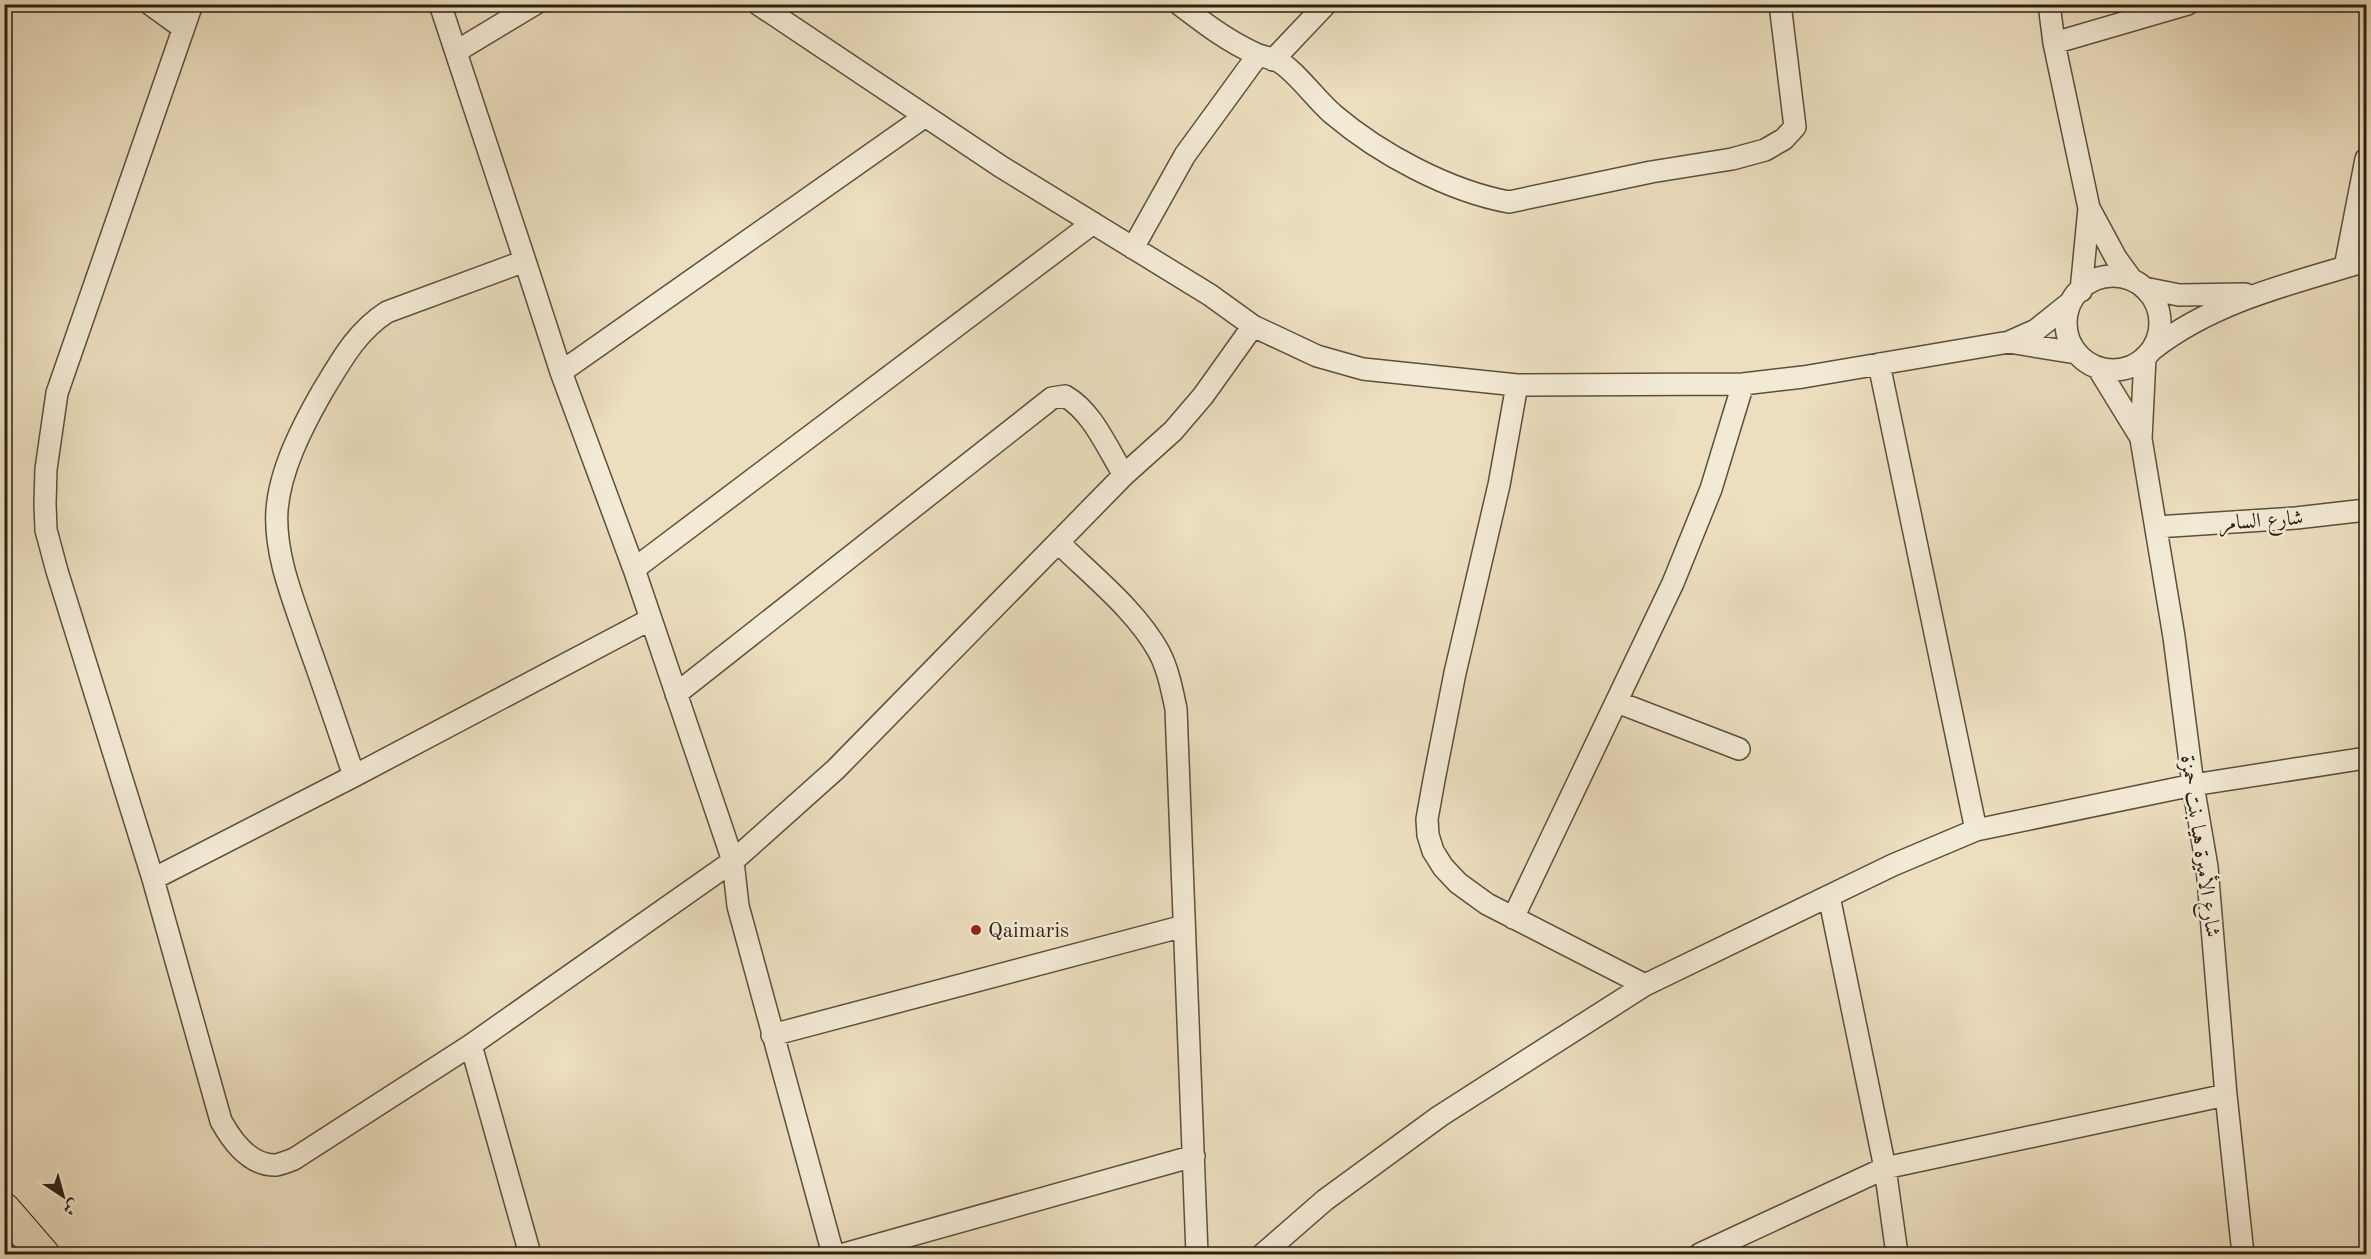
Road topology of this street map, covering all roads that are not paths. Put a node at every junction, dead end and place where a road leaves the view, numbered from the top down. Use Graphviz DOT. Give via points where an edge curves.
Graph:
graph roads {
  1 [pos="150,4"];
  2 [pos="192,4"];
  3 [pos="440,4"];
  4 [pos="535,4"];
  5 [pos="758,4"];
  6 [pos="1179,4"];
  7 [pos="1326,4"];
  8 [pos="1780,4"];
  9 [pos="2049,4"];
  10 [pos="2188,4"];
  11 [pos="183,28"];
  12 [pos="2054,43"];
  13 [pos="457,51"];
  14 [pos="1266,58"];
  15 [pos="924,117"];
  16 [pos="2367,159"];
  17 [pos="2090,208"];
  18 [pos="1094,223"];
  19 [pos="1133,248"];
  20 [pos="525,261"];
  21 [pos="2367,261"];
  22 [pos="2345,267"];
  23 [pos="2138,284"];
  24 [pos="2255,295"];
  25 [pos="2076,296"];
  26 [pos="1253,326"];
  27 [pos="2008,342"];
  28 [pos="2076,353"];
  29 [pos="2149,353"];
  30 [pos="1879,364"];
  31 [pos="2098,368"];
  32 [pos="561,372"];
  33 [pos="1743,384"];
  34 [pos="1516,385"];
  35 [pos="2141,439"];
  36 [pos="1124,475"];
  37 [pos="2367,510"];
  38 [pos="2156,527"];
  39 [pos="1059,543"];
  40 [pos="634,569"];
  41 [pos="651,619"];
  42 [pos="676,694"];
  43 [pos="1617,702"];
  44 [pos="1739,749"];
  45 [pos="2367,758"];
  46 [pos="354,776"];
  47 [pos="2193,785"];
  48 [pos="1976,830"];
  49 [pos="733,861"];
  50 [pos="153,879"];
  51 [pos="1829,896"];
  52 [pos="1513,918"];
  53 [pos="1184,926"];
  54 [pos="1644,985"];
  55 [pos="772,1035"];
  56 [pos="471,1046"];
  57 [pos="2226,1095"];
  58 [pos="1194,1156"];
  59 [pos="1886,1168"];
  60 [pos="4,1209"];
  61 [pos="43,1254"];
  62 [pos="530,1254"];
  63 [pos="833,1254"];
  64 [pos="844,1254"];
  65 [pos="1197,1254"];
  66 [pos="1263,1254"];
  67 [pos="1701,1254"];
  68 [pos="1897,1254"];
  69 [pos="2243,1254"];
  1 -- 11 [label="street"];
  2 -- 11 [label="street"];
  3 -- 13 [label="street"];
  4 -- 13 [label="street"];
  5 -- 15 [label="street"];
  6 -- 14 [label="street" via="1221,36"];
  7 -- 14 [label="street"];
  8 -- 14 [label="street" via="1795,127 1784,139 1765,150 1732,159 1509,202 1432,177 1381,147 1334,116 1279,62"];
  9 -- 12 [label="street"];
  10 -- 12 [label="street"];
  11 -- 50 [label="street" via="57,393 46,469 46,530 54,561"];
  12 -- 17 [label="street"];
  13 -- 20 [label="street"];
  14 -- 19 [label="street" via="1185,155"];
  15 -- 18 [label="street"];
  15 -- 32 [label="street"];
  16 -- 22 [label="street"];
  17 -- 23 [label="street" via="2116,258"];
  17 -- 25 [label="street"];
  18 -- 19 [label="street"];
  18 -- 40 [label="street"];
  19 -- 26 [label="street"];
  20 -- 32 [label="street"];
  20 -- 46 [label="street" via="387,312 369,323 352,342 302,428 282,483 278,531 289,585"];
  21 -- 22 [label="street"];
  22 -- 24 [label="street"];
  23 -- 24 [label="street" via="2179,295"];
  23 -- 25 [label="street" via="2119,276 2104,277 2091,282"];
  23 -- 29 [label="street" via="2158,310 2160,323"];
  24 -- 29 [label="street" via="2185,326"];
  25 -- 27 [label="street" via="2036,330"];
  25 -- 28 [label="street" via="2066,328"];
  26 -- 34 [label="street" via="1317,356 1363,369"];
  26 -- 36 [label="street" via="1173,431"];
  27 -- 28 [label="street"];
  27 -- 30 [label="street"];
  28 -- 31 [label="street"];
  29 -- 31 [label="street" via="2123,369"];
  29 -- 35 [label="street, شارع الأميرة هيا بنت حمزة"];
  30 -- 33 [label="street"];
  30 -- 48 [label="street"];
  31 -- 35 [label="street, شارع الأميرة هيا بنت حمزة"];
  32 -- 40 [label="street"];
  33 -- 34 [label="street"];
  33 -- 43 [label="street" via="1711,489"];
  34 -- 52 [label="street" via="1499,485 1455,673 1427,819 1428,835 1443,867 1458,883"];
  35 -- 38 [label="street, شارع الأميرة هيا بنت حمزة"];
  36 -- 39 [label="street"];
  36 -- 42 [label="street" via="1075,401 1065,396 1052,398"];
  37 -- 38 [label="street, شارع السامر"];
  38 -- 47 [label="street, شارع الأميرة هيا بنت حمزة"];
  39 -- 49 [label="street" via="836,769"];
  39 -- 53 [label="street" via="1137,621 1159,652 1170,683 1176,718"];
  40 -- 41 [label="street"];
  41 -- 42 [label="street"];
  41 -- 46 [label="street"];
  42 -- 49 [label="street"];
  43 -- 44 [label="street"];
  43 -- 52 [label="street"];
  45 -- 47 [label="street"];
  46 -- 50 [label="street"];
  47 -- 48 [label="street"];
  47 -- 57 [label="street, شارع الأميرة هيا بنت حمزة" via="2207,867"];
  48 -- 51 [label="street"];
  49 -- 55 [label="street" via="738,906"];
  49 -- 56 [label="street"];
  50 -- 56 [label="street" via="221,1121 237,1146 256,1160 275,1165 294,1159"];
  51 -- 54 [label="street"];
  51 -- 59 [label="street"];
  52 -- 54 [label="street"];
  53 -- 55 [label="street"];
  53 -- 58 [label="street"];
  54 -- 66 [label="street" via="1440,1116 1325,1200"];
  55 -- 63 [label="street"];
  56 -- 62 [label="street"];
  57 -- 59 [label="street"];
  57 -- 69 [label="street, شارع الأميرة هيا بنت حمزة"];
  58 -- 64 [label="street"];
  58 -- 65 [label="street"];
  59 -- 67 [label="street"];
  59 -- 68 [label="street"];
  60 -- 61 [label="highway"];
}
